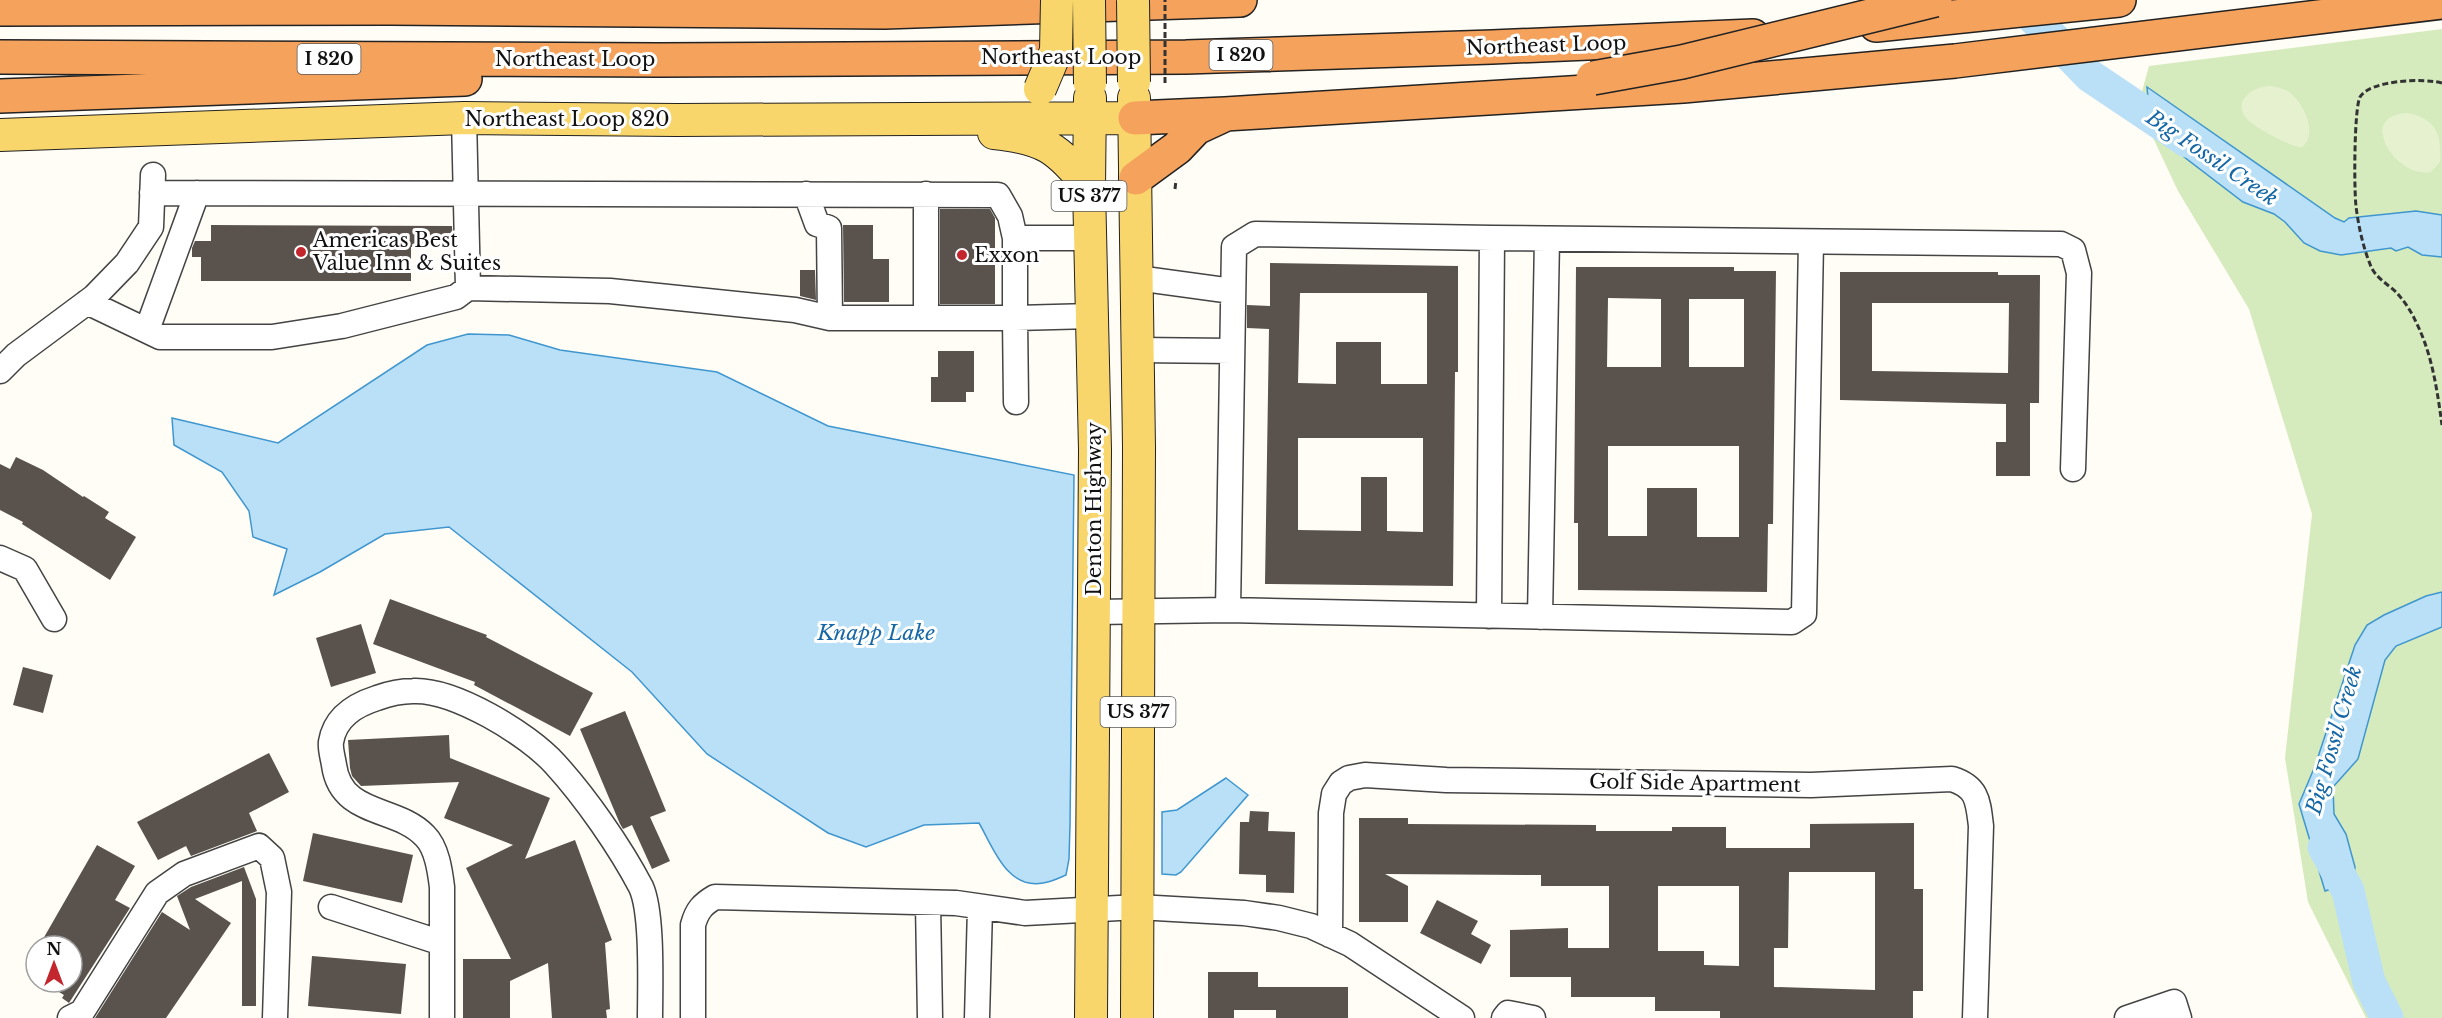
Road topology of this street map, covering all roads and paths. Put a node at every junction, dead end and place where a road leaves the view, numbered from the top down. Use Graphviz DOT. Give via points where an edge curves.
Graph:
graph roads {
  1 [pos="1057,0"];
  2 [pos="1089,0"];
  3 [pos="1133,0"];
  4 [pos="1165,0"];
  5 [pos="1240,0"];
  6 [pos="1935,0"];
  7 [pos="2119,0"];
  8 [pos="2442,2"];
  9 [pos="0,9"];
  10 [pos="0,57"];
  11 [pos="659,60"];
  12 [pos="1165,83"];
  13 [pos="2442,83"];
  14 [pos="1593,86"];
  15 [pos="0,96"];
  16 [pos="1225,114"];
  17 [pos="464,118"];
  18 [pos="1135,118"];
  19 [pos="1000,119"];
  20 [pos="1090,119"];
  21 [pos="936,120"];
  22 [pos="0,135"];
  23 [pos="1136,178"];
  24 [pos="1089,187"];
  25 [pos="466,192"];
  26 [pos="196,193"];
  27 [pos="806,194"];
  28 [pos="926,194"];
  29 [pos="1015,238"];
  30 [pos="1090,238"];
  31 [pos="1492,238"];
  32 [pos="1547,239"];
  33 [pos="1811,242"];
  34 [pos="1137,278"];
  35 [pos="468,288"];
  36 [pos="1232,291"];
  37 [pos="87,302"];
  38 [pos="1092,316"];
  39 [pos="830,318"];
  40 [pos="926,318"];
  41 [pos="1016,318"];
  42 [pos="147,330"];
  43 [pos="1137,350"];
  44 [pos="1232,351"];
  45 [pos="0,371"];
  46 [pos="1016,402"];
  47 [pos="2442,426"];
  48 [pos="2073,469"];
  49 [pos="0,558"];
  50 [pos="1228,610"];
  51 [pos="1139,611"];
  52 [pos="1095,612"];
  53 [pos="1489,616"];
  54 [pos="1540,617"];
  55 [pos="54,619"];
  56 [pos="928,903"];
  57 [pos="331,907"];
  58 [pos="1138,907"];
  59 [pos="980,908"];
  60 [pos="1091,909"];
  61 [pos="1330,935"];
  62 [pos="442,943"];
  63 [pos="2176,1010"];
  64 [pos="70,1018"];
  65 [pos="275,1018"];
  66 [pos="442,1018"];
  67 [pos="650,1018"];
  68 [pos="693,1018"];
  69 [pos="930,1018"];
  70 [pos="977,1018"];
  71 [pos="1092,1018"];
  72 [pos="1137,1018"];
  73 [pos="1461,1018"];
  74 [pos="1504,1018"];
  75 [pos="1533,1018"];
  76 [pos="1975,1018"];
  77 [pos="2127,1018"];
  1 -- 19 [label="main road, bridge" via="1056,51 1040,89"];
  2 -- 20 [label="main road, Denton Highway / US 377, bridge"];
  3 -- 18 [label="main road, US 377, bridge"];
  4 -- 12 [label="path, bridge"];
  5 -- 9 [label="highway" via="885,12"];
  6 -- 14 [label="highway, bridge"];
  7 -- 11 [label="highway, Northeast Loop / I 820" via="1726,38 1198,57"];
  8 -- 14 [label="highway" via="1955,61"];
  10 -- 11 [label="highway, Northeast Loop / I 820"];
  11 -- 15 [label="highway" via="620,75"];
  13 -- 47 [label="path" via="2431,80 2369,88 2360,97 2355,114 2356,207 2370,266 2400,296 2415,320 2435,374"];
  14 -- 16 [label="highway" via="1516,86 1474,98"];
  16 -- 18 [label="highway"];
  16 -- 23 [label="highway" via="1196,128 1177,148"];
  17 -- 21 [label="main road, Northeast Loop 820"];
  17 -- 22 [label="main road, Northeast Loop 820"];
  17 -- 25 [label="street"];
  18 -- 20 [label="main road, Northeast Loop 820"];
  18 -- 23 [label="main road, US 377"];
  19 -- 20 [label="main road, Northeast Loop 820"];
  19 -- 21 [label="main road, Northeast Loop 820"];
  20 -- 24 [label="main road, Denton Highway / US 377"];
  21 -- 24 [label="main road" via="962,133 1021,136 1047,146 1068,161"];
  23 -- 34 [label="main road, US 377"];
  24 -- 30 [label="main road, Denton Highway / US 377"];
  25 -- 26 [label="street"];
  25 -- 27 [label="street"];
  25 -- 35 [label="street"];
  26 -- 37 [label="street" via="152,184 151,227 127,263"];
  26 -- 42 [label="street"];
  27 -- 28 [label="street"];
  27 -- 39 [label="street" via="817,224 830,228"];
  28 -- 29 [label="street" via="998,195 1010,216"];
  28 -- 40 [label="street"];
  29 -- 30 [label="street"];
  29 -- 41 [label="street"];
  30 -- 38 [label="main road, Denton Highway / US 377"];
  31 -- 32 [label="street"];
  31 -- 36 [label="street" via="1255,234 1234,247"];
  31 -- 53 [label="street"];
  32 -- 33 [label="street"];
  32 -- 54 [label="street"];
  33 -- 48 [label="street" via="2061,244 2073,250 2079,273"];
  33 -- 54 [label="street" via="1804,614 1792,622"];
  34 -- 36 [label="street"];
  34 -- 43 [label="main road, US 377"];
  35 -- 39 [label="street" via="610,291 795,310"];
  35 -- 42 [label="street" via="456,297 342,326 272,337 160,337"];
  36 -- 44 [label="street"];
  37 -- 42 [label="street"];
  37 -- 45 [label="street"];
  38 -- 41 [label="street"];
  38 -- 43 [label="main road" via="1118,326"];
  38 -- 52 [label="main road, Denton Highway / US 377"];
  39 -- 40 [label="street"];
  40 -- 41 [label="street"];
  41 -- 46 [label="street"];
  43 -- 44 [label="street"];
  43 -- 51 [label="main road, US 377"];
  44 -- 50 [label="street"];
  49 -- 55 [label="street" via="25,569"];
  50 -- 51 [label="street"];
  50 -- 53 [label="street"];
  51 -- 52 [label="street"];
  51 -- 58 [label="main road, US 377"];
  52 -- 60 [label="main road, Denton Highway / US 377"];
  53 -- 54 [label="street"];
  56 -- 59 [label="street"];
  56 -- 68 [label="street" via="716,897 705,903 693,925"];
  56 -- 69 [label="street"];
  57 -- 62 [label="street"];
  58 -- 60 [label="street"];
  58 -- 61 [label="street" via="1256,915 1311,926"];
  58 -- 72 [label="main road, US 377"];
  59 -- 60 [label="street" via="1024,914"];
  59 -- 70 [label="street"];
  60 -- 71 [label="main road, Denton Highway / US 377"];
  61 -- 73 [label="street" via="1350,944"];
  61 -- 76 [label="street, Golf Side Apartment" via="1331,813 1334,794 1349,778 1365,775 1446,780 1811,785 1952,779 1965,783 1973,792 1981,826"];
  62 -- 66 [label="street"];
  62 -- 67 [label="street" via="439,866 427,838 414,827 346,795 335,773 331,744 345,714 364,702 414,690 476,708 511,728 554,763 599,820 642,889 650,951"];
  63 -- 77 [label="street"];
  64 -- 65 [label="street" via="82,1012 157,893 184,874 259,846 272,858 279,892"];
  74 -- 75 [label="street" via="1508,1013"];
}
